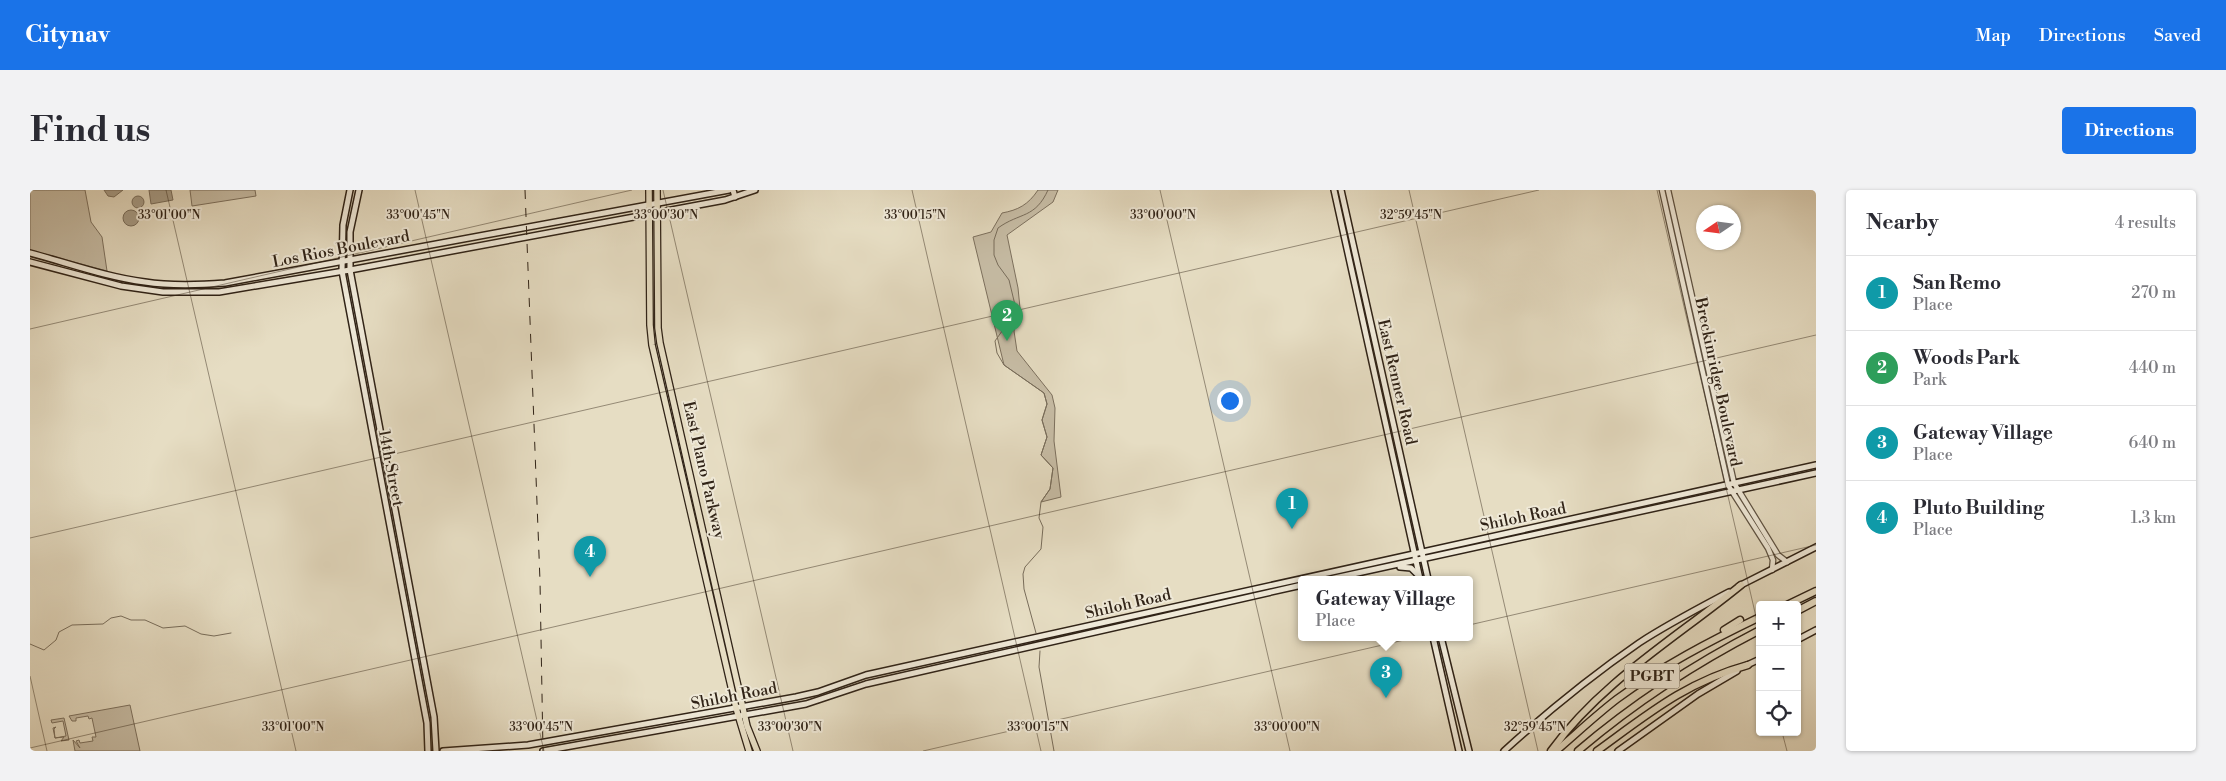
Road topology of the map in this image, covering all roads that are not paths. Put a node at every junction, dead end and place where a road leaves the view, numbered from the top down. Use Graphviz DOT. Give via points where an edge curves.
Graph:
graph roads {
  1 [pos="355,190"];
  2 [pos="649,190"];
  3 [pos="656,190"];
  4 [pos="729,190"];
  5 [pos="733,190"];
  6 [pos="755,190"];
  7 [pos="1334,190"];
  8 [pos="1342,190"];
  9 [pos="1663,191"];
  10 [pos="1669,191"];
  11 [pos="736,197"];
  12 [pos="1344,202"];
  13 [pos="657,203"];
  14 [pos="649,204"];
  15 [pos="1337,204"];
  16 [pos="657,213"];
  17 [pos="649,214"];
  18 [pos="583,216"];
  19 [pos="585,226"];
  20 [pos="462,239"];
  21 [pos="415,248"];
  22 [pos="464,249"];
  23 [pos="30,253"];
  24 [pos="418,257"];
  25 [pos="30,262"];
  26 [pos="349,262"];
  27 [pos="341,263"];
  28 [pos="350,270"];
  29 [pos="342,271"];
  30 [pos="284,273"];
  31 [pos="246,280"];
  32 [pos="286,281"];
  33 [pos="649,284"];
  34 [pos="657,284"];
  35 [pos="246,288"];
  36 [pos="362,334"];
  37 [pos="354,336"];
  38 [pos="660,343"];
  39 [pos="652,345"];
  40 [pos="675,403"];
  41 [pos="666,404"];
  42 [pos="1394,424"];
  43 [pos="1386,426"];
  44 [pos="689,464"];
  45 [pos="1816,466"];
  46 [pos="681,467"];
  47 [pos="1816,473"];
  48 [pos="1731,484"];
  49 [pos="1734,491"];
  50 [pos="1570,519"];
  51 [pos="1570,527"];
  52 [pos="1760,532"];
  53 [pos="1477,539"];
  54 [pos="1479,547"];
  55 [pos="1816,547"];
  56 [pos="1422,552"];
  57 [pos="1414,553"];
  58 [pos="1424,560"];
  59 [pos="1416,561"];
  60 [pos="1787,562"];
  61 [pos="1350,567"];
  62 [pos="1370,570"];
  63 [pos="1772,570"];
  64 [pos="1352,574"];
  65 [pos="714,576"];
  66 [pos="1310,576"];
  67 [pos="1343,576"];
  68 [pos="1419,576"];
  69 [pos="1420,576"];
  70 [pos="1427,576"];
  71 [pos="706,578"];
  72 [pos="1298,579"];
  73 [pos="1741,585"];
  74 [pos="1298,586"];
  75 [pos="1816,591"];
  76 [pos="1795,601"];
  77 [pos="1816,601"];
  78 [pos="1171,607"];
  79 [pos="1801,609"];
  80 [pos="1173,614"];
  81 [pos="1740,620"];
  82 [pos="1756,620"];
  83 [pos="725,627"];
  84 [pos="718,628"];
  85 [pos="1816,630"];
  86 [pos="1756,632"];
  87 [pos="1801,638"];
  88 [pos="1434,641"];
  89 [pos="1442,641"];
  90 [pos="1434,644"];
  91 [pos="1704,644"];
  92 [pos="1005,645"];
  93 [pos="1445,651"];
  94 [pos="1007,652"];
  95 [pos="1756,661"];
  96 [pos="917,664"];
  97 [pos="1748,665"];
  98 [pos="424,666"];
  99 [pos="416,668"];
  100 [pos="919,672"];
  101 [pos="740,708"];
  102 [pos="741,715"];
  103 [pos="670,721"];
  104 [pos="671,728"];
  105 [pos="510,749"];
  106 [pos="1469,750"];
  107 [pos="428,751"];
  108 [pos="436,751"];
  109 [pos="443,751"];
  110 [pos="543,751"];
  111 [pos="749,751"];
  112 [pos="757,751"];
  113 [pos="1459,751"];
  114 [pos="1504,751"];
  115 [pos="1551,751"];
  116 [pos="1556,751"];
  117 [pos="1578,751"];
  118 [pos="1597,751"];
  119 [pos="1618,751"];
  1 -- 26 [label="main road, 14th Street"];
  1 -- 27 [label="main road, 14th Street" via="343,225"];
  2 -- 14 [label="main road, East Plano Parkway"];
  3 -- 13 [label="main road, East Plano Parkway"];
  4 -- 13 [label="main road, Los Rios Boulevard"];
  5 -- 11 [label="main road"];
  6 -- 11 [label="main road, Los Rios Boulevard"];
  7 -- 15 [label="main road, East Renner Road"];
  8 -- 12 [label="main road, East Renner Road"];
  9 -- 10 [label="street"];
  9 -- 48 [label="street, Breckinridge Boulevard"];
  10 -- 48 [label="street, Breckinridge Boulevard"];
  11 -- 16 [label="main road, Los Rios Boulevard"];
  12 -- 15 [label="main road"];
  12 -- 42 [label="main road, East Renner Road"];
  13 -- 14 [label="main road, Los Rios Boulevard"];
  13 -- 16 [label="main road, East Plano Parkway"];
  14 -- 17 [label="main road, East Plano Parkway"];
  14 -- 18 [label="main road, Los Rios Boulevard"];
  15 -- 43 [label="main road, East Renner Road"];
  16 -- 17 [label="main road, Los Rios Boulevard"];
  16 -- 34 [label="main road, East Plano Parkway"];
  17 -- 19 [label="main road, Los Rios Boulevard"];
  17 -- 33 [label="main road, East Plano Parkway"];
  18 -- 19 [label="main road"];
  18 -- 20 [label="main road, Los Rios Boulevard"];
  19 -- 22 [label="main road, Los Rios Boulevard"];
  20 -- 21 [label="main road, Los Rios Boulevard"];
  20 -- 22 [label="main road"];
  21 -- 24 [label="main road"];
  21 -- 26 [label="main road, Los Rios Boulevard"];
  22 -- 24 [label="main road, Los Rios Boulevard"];
  23 -- 31 [label="main road, Los Rios Boulevard" via="99,273 145,282 200,285"];
  24 -- 28 [label="main road, Los Rios Boulevard"];
  25 -- 35 [label="main road, Los Rios Boulevard" via="144,290 207,293"];
  26 -- 27 [label="main road, Los Rios Boulevard"];
  26 -- 28 [label="main road, 14th Street"];
  27 -- 29 [label="main road, 14th Street"];
  27 -- 30 [label="main road, Los Rios Boulevard"];
  28 -- 29 [label="main road, Los Rios Boulevard"];
  28 -- 36 [label="main road, 14th Street"];
  29 -- 32 [label="main road, Los Rios Boulevard"];
  29 -- 37 [label="main road, 14th Street"];
  30 -- 31 [label="main road, Los Rios Boulevard"];
  30 -- 32 [label="main road"];
  31 -- 35 [label="main road"];
  32 -- 35 [label="main road, Los Rios Boulevard"];
  33 -- 34 [label="main road"];
  33 -- 39 [label="main road, East Plano Parkway"];
  34 -- 38 [label="main road, East Plano Parkway"];
  36 -- 37 [label="main road"];
  36 -- 98 [label="main road, 14th Street"];
  37 -- 99 [label="main road, 14th Street"];
  38 -- 39 [label="main road"];
  38 -- 40 [label="main road, East Plano Parkway"];
  39 -- 41 [label="main road, East Plano Parkway"];
  40 -- 41 [label="main road"];
  40 -- 44 [label="main road, East Plano Parkway"];
  41 -- 46 [label="main road, East Plano Parkway"];
  42 -- 43 [label="main road"];
  42 -- 56 [label="main road, East Renner Road"];
  43 -- 57 [label="main road, East Renner Road"];
  44 -- 46 [label="main road"];
  44 -- 65 [label="main road, East Plano Parkway"];
  45 -- 48 [label="main road, Shiloh Road"];
  46 -- 71 [label="main road, East Plano Parkway"];
  47 -- 49 [label="main road, Shiloh Road"];
  48 -- 49 [label="street, Breckinridge Boulevard"];
  48 -- 50 [label="main road, Shiloh Road"];
  49 -- 51 [label="main road, Shiloh Road"];
  49 -- 52 [label="street, Breckinridge Boulevard"];
  50 -- 51 [label="main road"];
  50 -- 53 [label="main road, Shiloh Road"];
  51 -- 54 [label="main road, Shiloh Road"];
  52 -- 60 [label="street, Breckinridge Boulevard"];
  52 -- 63 [label="street, Breckinridge Boulevard" via="1771,555"];
  53 -- 54 [label="main road"];
  53 -- 56 [label="main road, Shiloh Road"];
  54 -- 58 [label="main road, Shiloh Road"];
  55 -- 60 [label="main road"];
  56 -- 57 [label="main road, Shiloh Road"];
  56 -- 58 [label="main road, East Renner Road"];
  57 -- 59 [label="main road, East Renner Road"];
  57 -- 61 [label="main road, Shiloh Road"];
  58 -- 59 [label="main road, Shiloh Road"];
  58 -- 70 [label="main road, East Renner Road"];
  59 -- 62 [label="main road, Shiloh Road"];
  59 -- 69 [label="main road, East Renner Road"];
  60 -- 63 [label="main road"];
  61 -- 64 [label="main road"];
  61 -- 66 [label="main road, Shiloh Road"];
  62 -- 64 [label="main road, Shiloh Road"];
  62 -- 68 [label="main road" via="1406,566"];
  63 -- 73 [label="main road"];
  64 -- 67 [label="main road, Shiloh Road"];
  65 -- 71 [label="main road"];
  65 -- 83 [label="main road, East Plano Parkway"];
  71 -- 84 [label="main road, East Plano Parkway"];
  72 -- 78 [label="main road, Shiloh Road"];
  73 -- 114 [label="main road" via="1635,646 1556,706"];
  73 -- 115 [label="highway" via="1616,681 1567,730"];
  74 -- 80 [label="main road, Shiloh Road"];
  75 -- 76 [label="highway"];
  77 -- 79 [label="highway"];
  78 -- 80 [label="main road"];
  78 -- 92 [label="main road, Shiloh Road"];
  80 -- 94 [label="main road, Shiloh Road"];
  81 -- 91 [label="highway"];
  82 -- 91 [label="highway, PGBT"];
  83 -- 84 [label="main road"];
  83 -- 101 [label="main road, East Plano Parkway"];
  84 -- 101 [label="main road, East Plano Parkway"];
  85 -- 87 [label="main road"];
  86 -- 117 [label="highway, PGBT" via="1654,691"];
  88 -- 90 [label="main road"];
  89 -- 93 [label="main road"];
  90 -- 93 [label="main road" via="1440,644"];
  90 -- 113 [label="main road"];
  91 -- 116 [label="highway, PGBT" via="1617,700"];
  92 -- 94 [label="main road"];
  92 -- 96 [label="main road, Shiloh Road"];
  93 -- 106 [label="main road"];
  94 -- 100 [label="main road, Shiloh Road"];
  95 -- 97 [label="main road"];
  96 -- 100 [label="main road"];
  96 -- 101 [label="main road, Shiloh Road" via="866,675 818,692"];
  97 -- 118 [label="highway" via="1709,677 1682,690"];
  97 -- 119 [label="main road" via="1698,694"];
  98 -- 99 [label="main road"];
  98 -- 108 [label="main road, 14th Street"];
  99 -- 107 [label="main road, 14th Street" via="427,723"];
  100 -- 102 [label="main road, Shiloh Road" via="852,688 806,704"];
  101 -- 102 [label="main road, East Plano Parkway"];
  101 -- 103 [label="main road, Shiloh Road"];
  102 -- 104 [label="main road, Shiloh Road"];
  102 -- 111 [label="main road, East Plano Parkway"];
  102 -- 112 [label="main road, East Plano Parkway"];
  103 -- 104 [label="main road"];
  103 -- 105 [label="main road, Shiloh Road"];
  104 -- 110 [label="main road, Shiloh Road"];
  105 -- 109 [label="main road, Shiloh Road"];
}
